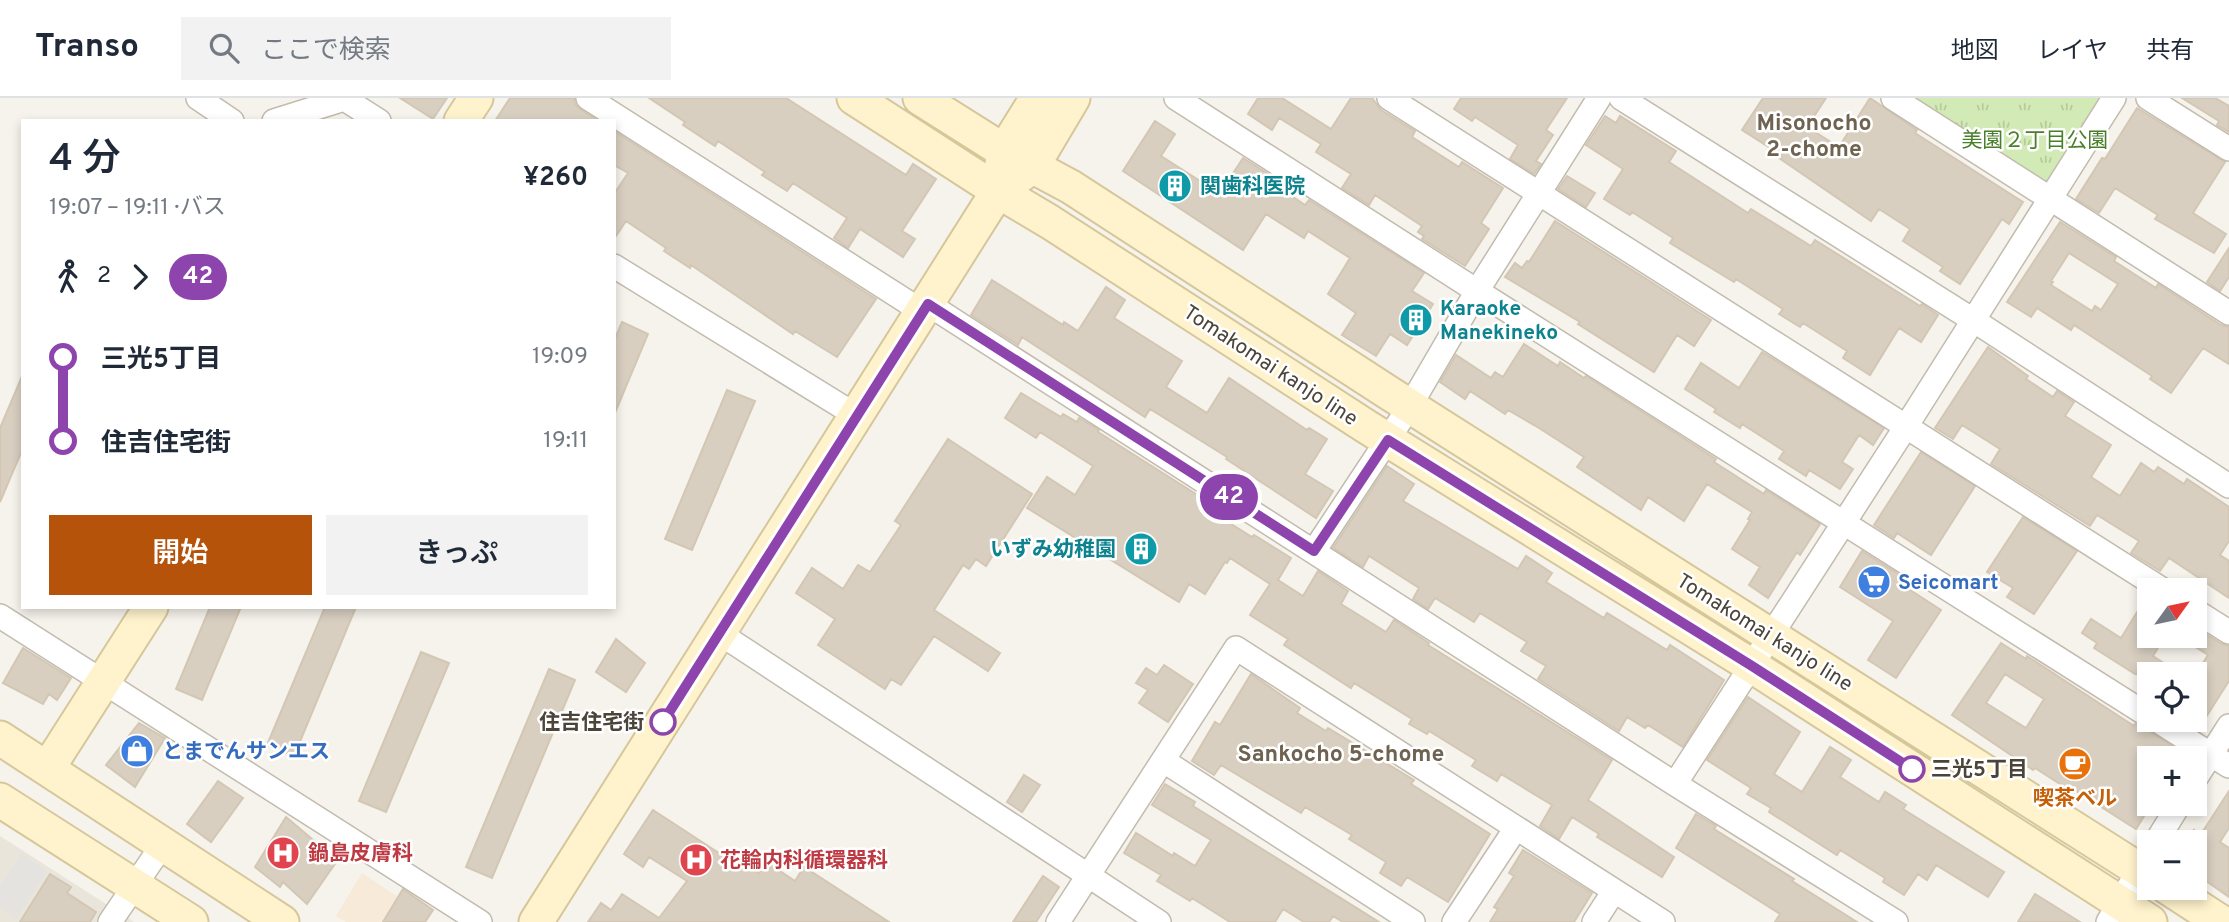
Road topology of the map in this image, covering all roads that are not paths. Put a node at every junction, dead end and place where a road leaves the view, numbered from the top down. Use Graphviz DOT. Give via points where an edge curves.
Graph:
graph roads {
  1 [pos="198,98"];
  2 [pos="476,98"];
  3 [pos="588,98"];
  4 [pos="854,98"];
  5 [pos="919,98"];
  6 [pos="1037,98"];
  7 [pos="1073,98"];
  8 [pos="1176,98"];
  9 [pos="1389,98"];
  10 [pos="1600,98"];
  11 [pos="1621,98"];
  12 [pos="2114,98"];
  13 [pos="2148,98"];
  14 [pos="343,99"];
  15 [pos="1897,99"];
  16 [pos="229,119"];
  17 [pos="280,119"];
  18 [pos="376,119"];
  19 [pos="462,119"];
  20 [pos="2229,149"];
  21 [pos="1018,159"];
  22 [pos="998,191"];
  23 [pos="1538,194"];
  24 [pos="2050,200"];
  25 [pos="616,267"];
  26 [pos="1477,292"];
  27 [pos="925,308"];
  28 [pos="2229,313"];
  29 [pos="1973,320"];
  30 [pos="1410,406"];
  31 [pos="857,416"];
  32 [pos="1907,425"];
  33 [pos="1388,440"];
  34 [pos="2229,486"];
  35 [pos="1843,522"];
  36 [pos="1314,551"];
  37 [pos="2144,578"];
  38 [pos="150,609"];
  39 [pos="0,616"];
  40 [pos="2207,618"];
  41 [pos="2229,632"];
  42 [pos="719,633"];
  43 [pos="1770,635"];
  44 [pos="1752,666"];
  45 [pos="104,682"];
  46 [pos="2137,708"];
  47 [pos="2229,726"];
  48 [pos="2176,732"];
  49 [pos="0,738"];
  50 [pos="2220,760"];
  51 [pos="1164,761"];
  52 [pos="48,768"];
  53 [pos="1675,784"];
  54 [pos="0,800"];
  55 [pos="1516,828"];
  56 [pos="163,844"];
  57 [pos="2137,860"];
  58 [pos="1086,876"];
  59 [pos="2137,879"];
  60 [pos="134,885"];
  61 [pos="1614,891"];
  62 [pos="2187,900"];
  63 [pos="2114,913"];
  64 [pos="110,922"];
  65 [pos="191,922"];
  66 [pos="282,922"];
  67 [pos="480,922"];
  68 [pos="536,922"];
  69 [pos="1058,922"];
  70 [pos="1159,922"];
  71 [pos="1413,922"];
  72 [pos="1454,922"];
  73 [pos="1594,922"];
  74 [pos="1663,922"];
  75 [pos="1896,922"];
  76 [pos="2150,922"];
  77 [pos="2221,922"];
  1 -- 16 [label="street"];
  2 -- 19 [label="main road"];
  3 -- 27 [label="street"];
  4 -- 22 [label="main road, Tomakomai kanjo line"];
  5 -- 21 [label="main road, Tomakomai kanjo line"];
  6 -- 21 [label="main road"];
  7 -- 21 [label="main road"];
  8 -- 26 [label="street"];
  9 -- 23 [label="street"];
  10 -- 23 [label="street"];
  11 -- 29 [label="street"];
  12 -- 24 [label="street"];
  13 -- 20 [label="street"];
  14 -- 17 [label="street"];
  14 -- 18 [label="street"];
  15 -- 24 [label="street"];
  21 -- 22 [label="main road"];
  21 -- 30 [label="main road, Tomakomai kanjo line" via="1070,187"];
  22 -- 27 [label="main road"];
  22 -- 33 [label="main road, Tomakomai kanjo line"];
  23 -- 26 [label="street"];
  23 -- 32 [label="street"];
  24 -- 28 [label="street"];
  24 -- 29 [label="street"];
  25 -- 31 [label="street"];
  26 -- 30 [label="street"];
  26 -- 35 [label="street"];
  27 -- 31 [label="main road"];
  27 -- 36 [label="street"];
  29 -- 32 [label="street"];
  29 -- 34 [label="street"];
  30 -- 33 [label="street"];
  30 -- 43 [label="main road, Tomakomai kanjo line"];
  31 -- 42 [label="main road"];
  32 -- 35 [label="street"];
  32 -- 37 [label="street"];
  33 -- 36 [label="street"];
  33 -- 44 [label="main road, Tomakomai kanjo line"];
  35 -- 43 [label="street"];
  35 -- 46 [label="street"];
  36 -- 53 [label="street"];
  38 -- 45 [label="main road"];
  39 -- 45 [label="street"];
  40 -- 41 [label="street"];
  42 -- 58 [label="street"];
  42 -- 68 [label="main road"];
  43 -- 44 [label="street"];
  43 -- 57 [label="main road, Tomakomai kanjo line"];
  44 -- 53 [label="street"];
  44 -- 63 [label="main road, Tomakomai kanjo line"];
  45 -- 52 [label="main road"];
  45 -- 67 [label="street"];
  47 -- 50 [label="street"];
  48 -- 50 [label="street"];
  49 -- 52 [label="main road"];
  51 -- 55 [label="street" via="1236,648"];
  51 -- 58 [label="street"];
  51 -- 71 [label="street"];
  52 -- 56 [label="main road"];
  53 -- 75 [label="street"];
  54 -- 60 [label="main road"];
  55 -- 61 [label="street"];
  55 -- 72 [label="street"];
  56 -- 60 [label="street"];
  56 -- 66 [label="main road"];
  58 -- 69 [label="street"];
  58 -- 70 [label="street"];
  59 -- 63 [label="street"];
  60 -- 64 [label="street"];
  60 -- 65 [label="main road"];
  61 -- 73 [label="street"];
  61 -- 74 [label="street"];
  62 -- 77 [label="main road"];
  63 -- 76 [label="main road, Tomakomai kanjo line"];
}
